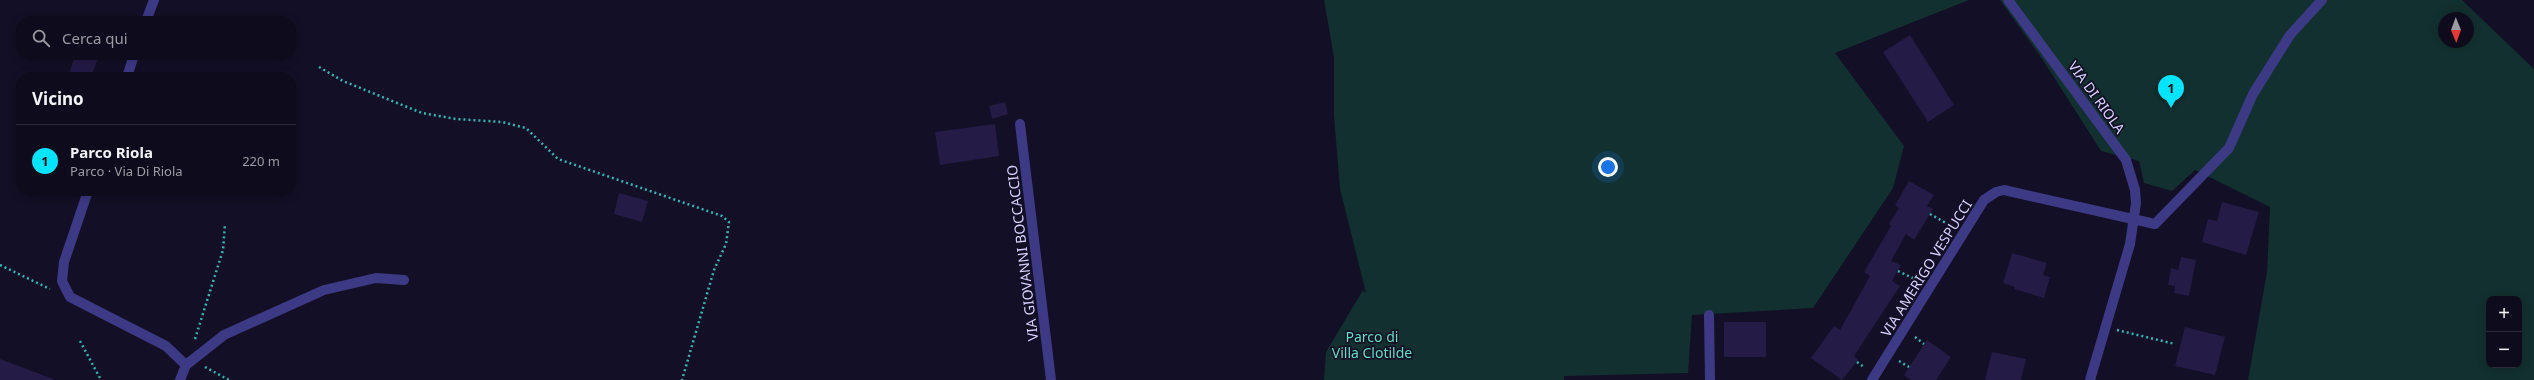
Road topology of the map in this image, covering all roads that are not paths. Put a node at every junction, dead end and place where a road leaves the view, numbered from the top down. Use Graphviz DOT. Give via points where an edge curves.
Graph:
graph roads {
  1 [pos="154,0"];
  2 [pos="2008,0"];
  3 [pos="2322,0"];
  4 [pos="148,16"];
  5 [pos="132,60"];
  6 [pos="129,72"];
  7 [pos="1020,124"];
  8 [pos="86,196"];
  9 [pos="2134,220"];
  10 [pos="404,280"];
  11 [pos="1709,315"];
  12 [pos="186,365"];
  13 [pos="180,380"];
  14 [pos="1051,380"];
  15 [pos="1710,380"];
  16 [pos="1872,380"];
  17 [pos="2090,380"];
  1 -- 4 [label="street"];
  2 -- 9 [label="street, VIA DI RIOLA" via="2126,160 2135,190"];
  3 -- 9 [label="street, VIA AMERIGO VESPUCCI" via="2290,35 2253,94 2229,148 2155,224"];
  5 -- 6 [label="street"];
  7 -- 14 [label="street, VIA GIOVANNI BOCCACCIO"];
  8 -- 12 [label="street" via="64,262 62,281 70,297 166,346"];
  9 -- 16 [label="street, VIA AMERIGO VESPUCCI" via="2004,190 1996,192 1984,200"];
  9 -- 17 [label="street, VIA DI RIOLA" via="2130,244"];
  10 -- 12 [label="street" via="376,278 324,290 224,335"];
  11 -- 15 [label="street"];
  12 -- 13 [label="street"];
}
